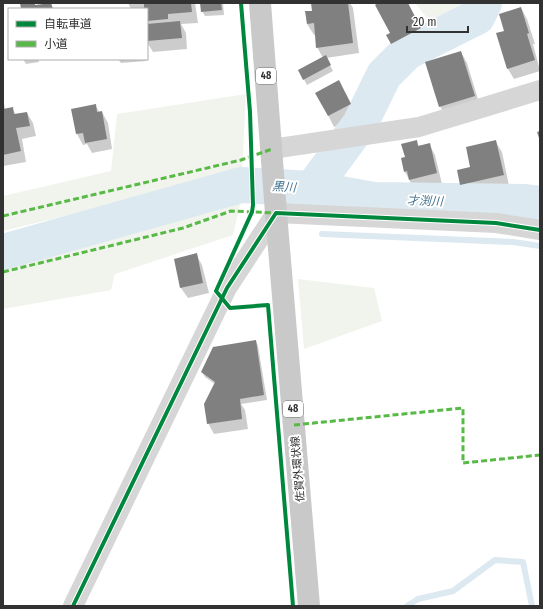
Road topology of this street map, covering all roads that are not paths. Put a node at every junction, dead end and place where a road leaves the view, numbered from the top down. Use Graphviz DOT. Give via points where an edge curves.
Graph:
graph roads {
  1 [pos="260,3"];
  2 [pos="540,90"];
  3 [pos="272,150"];
  4 [pos="276,213"];
  5 [pos="540,230"];
  6 [pos="73,606"];
  7 [pos="309,606"];
  1 -- 3 [label="main road, 48"];
  2 -- 3 [label="street" via="419,127"];
  3 -- 4 [label="main road, 48"];
  4 -- 5 [label="street" via="496,223"];
  4 -- 6 [label="street" via="227,288"];
  4 -- 7 [label="main road, 佐賀外環状線 / 48"];
}
